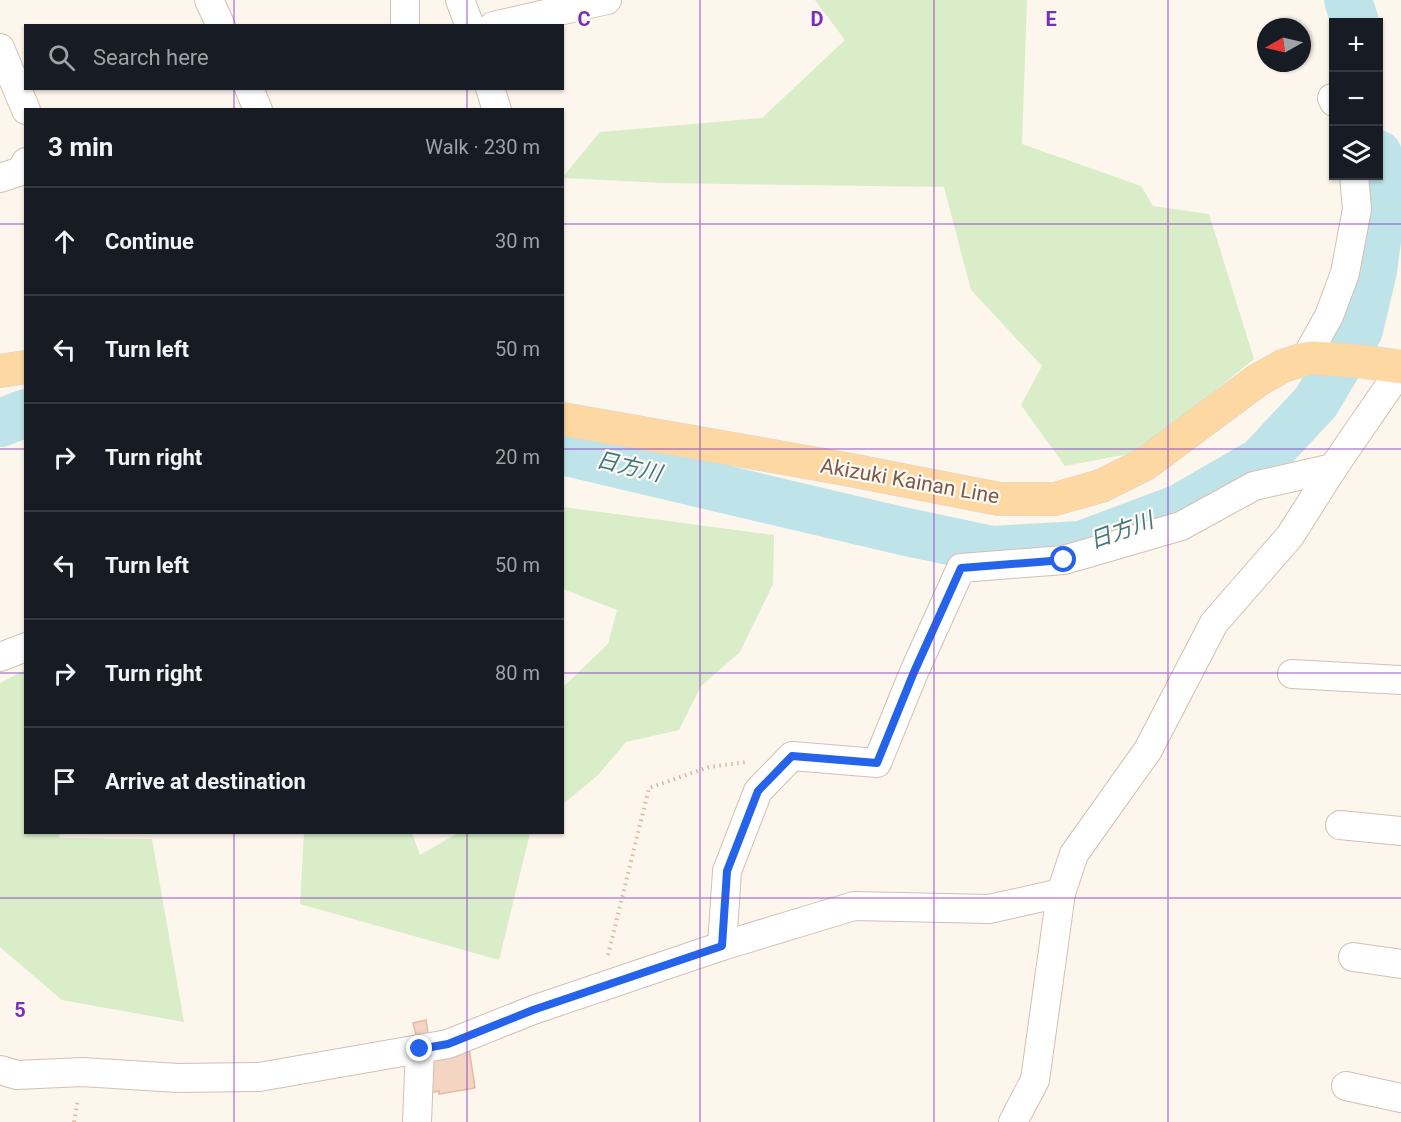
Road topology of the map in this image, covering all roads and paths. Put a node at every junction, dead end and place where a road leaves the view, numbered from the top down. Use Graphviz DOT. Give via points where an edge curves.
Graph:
graph roads {
  1 [pos="209,0"];
  2 [pos="405,0"];
  3 [pos="460,0"];
  4 [pos="607,0"];
  5 [pos="220,24"];
  6 [pos="405,24"];
  7 [pos="469,24"];
  8 [pos="502,24"];
  9 [pos="0,48"];
  10 [pos="250,90"];
  11 [pos="491,90"];
  12 [pos="25,108"];
  13 [pos="257,108"];
  14 [pos="496,108"];
  15 [pos="24,166"];
  16 [pos="0,178"];
  17 [pos="1354,180"];
  18 [pos="1309,359"];
  19 [pos="24,367"];
  20 [pos="1401,368"];
  21 [pos="0,371"];
  22 [pos="564,419"];
  23 [pos="1333,468"];
  24 [pos="24,648"];
  25 [pos="0,657"];
  26 [pos="1292,674"];
  27 [pos="1401,680"];
  28 [pos="792,756"];
  29 [pos="1340,825"];
  30 [pos="1401,831"];
  31 [pos="1061,892"];
  32 [pos="722,946"];
  33 [pos="1353,957"];
  34 [pos="1401,964"];
  35 [pos="600,988"];
  36 [pos="420,1049"];
  37 [pos="0,1070"];
  38 [pos="1346,1086"];
  39 [pos="1401,1098"];
  40 [pos="417,1122"];
  41 [pos="1013,1122"];
  1 -- 5 [label="street"];
  2 -- 6 [label="street"];
  3 -- 7 [label="street"];
  4 -- 8 [label="street"];
  9 -- 12 [label="street"];
  10 -- 13 [label="street"];
  11 -- 14 [label="street"];
  15 -- 16 [label="street" via="21,171"];
  17 -- 18 [label="street" via="1358,209 1345,273"];
  18 -- 20 [label="main road, Akizuki Kainan Line"];
  18 -- 22 [label="main road, Akizuki Kainan Line" via="1283,366 1258,380 1144,464 1101,486 1055,499 999,499"];
  19 -- 21 [label="main road"];
  20 -- 23 [label="street"];
  23 -- 28 [label="street" via="1254,486 1181,526 1064,560 961,568 877,763"];
  23 -- 31 [label="street" via="1290,536 1214,623 1148,750 1074,854"];
  24 -- 25 [label="street"];
  26 -- 27 [label="street"];
  28 -- 32 [label="street" via="758,791 727,871"];
  28 -- 35 [label="path" via="709,767 649,789"];
  29 -- 30 [label="street"];
  31 -- 32 [label="street" via="989,909 854,906"];
  31 -- 41 [label="street" via="1035,1080"];
  32 -- 35 [label="street"];
  33 -- 34 [label="street"];
  35 -- 36 [label="street" via="448,1044"];
  36 -- 37 [label="street" via="259,1077 178,1078 82,1072 17,1075"];
  36 -- 40 [label="street"];
  38 -- 39 [label="street"];
}
